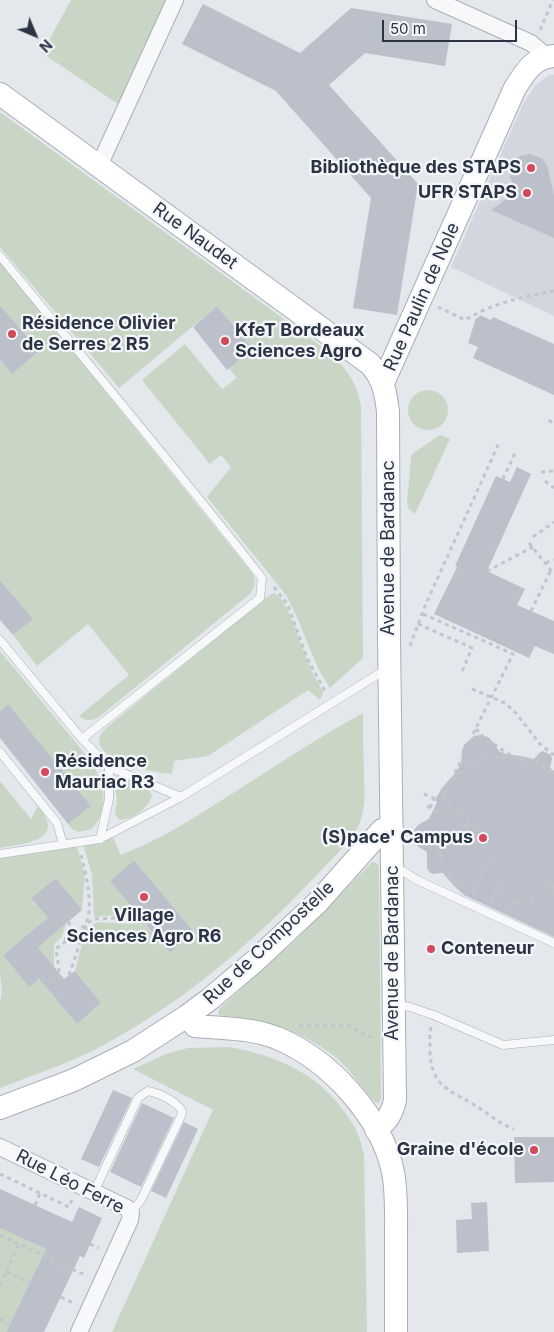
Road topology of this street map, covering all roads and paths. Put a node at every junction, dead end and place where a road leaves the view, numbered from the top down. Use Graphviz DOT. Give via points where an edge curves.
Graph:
graph roads {
  1 [pos="175,0"];
  2 [pos="435,0"];
  3 [pos="553,0"];
  4 [pos="544,52"];
  5 [pos="0,94"];
  6 [pos="98,166"];
  7 [pos="0,256"];
  8 [pos="554,292"];
  9 [pos="421,298"];
  10 [pos="383,383"];
  11 [pos="549,420"];
  12 [pos="554,425"];
  13 [pos="499,443"];
  14 [pos="516,451"];
  15 [pos="554,470"];
  16 [pos="541,472"];
  17 [pos="503,479"];
  18 [pos="545,481"];
  19 [pos="554,488"];
  20 [pos="554,522"];
  21 [pos="533,537"];
  22 [pos="529,543"];
  23 [pos="533,548"];
  24 [pos="554,559"];
  25 [pos="545,563"];
  26 [pos="551,570"];
  27 [pos="487,572"];
  28 [pos="554,574"];
  29 [pos="262,578"];
  30 [pos="531,611"];
  31 [pos="423,614"];
  32 [pos="418,624"];
  33 [pos="0,640"];
  34 [pos="409,648"];
  35 [pos="390,668"];
  36 [pos="462,672"];
  37 [pos="472,689"];
  38 [pos="492,698"];
  39 [pos="326,706"];
  40 [pos="476,729"];
  41 [pos="483,736"];
  42 [pos="471,738"];
  43 [pos="82,739"];
  44 [pos="494,744"];
  45 [pos="0,752"];
  46 [pos="510,755"];
  47 [pos="554,755"];
  48 [pos="462,758"];
  49 [pos="109,767"];
  50 [pos="455,774"];
  51 [pos="554,774"];
  52 [pos="424,794"];
  53 [pos="181,797"];
  54 [pos="446,817"];
  55 [pos="458,822"];
  56 [pos="464,826"];
  57 [pos="472,827"];
  58 [pos="392,829"];
  59 [pos="100,839"];
  60 [pos="77,842"];
  61 [pos="63,844"];
  62 [pos="0,854"];
  63 [pos="488,862"];
  64 [pos="392,864"];
  65 [pos="501,879"];
  66 [pos="554,886"];
  67 [pos="461,887"];
  68 [pos="466,892"];
  69 [pos="473,895"];
  70 [pos="479,898"];
  71 [pos="485,900"];
  72 [pos="491,902"];
  73 [pos="140,917"];
  74 [pos="70,920"];
  75 [pos="86,923"];
  76 [pos="64,942"];
  77 [pos="554,943"];
  78 [pos="70,975"];
  79 [pos="42,977"];
  80 [pos="394,1005"];
  81 [pos="187,1016"];
  82 [pos="436,1016"];
  83 [pos="272,1037"];
  84 [pos="554,1040"];
  85 [pos="393,1044"];
  86 [pos="0,1108"];
  87 [pos="514,1129"];
  88 [pos="376,1130"];
  89 [pos="0,1147"];
  90 [pos="0,1174"];
  91 [pos="94,1192"];
  92 [pos="40,1193"];
  93 [pos="74,1195"];
  94 [pos="35,1205"];
  95 [pos="132,1213"];
  96 [pos="0,1235"];
  97 [pos="19,1244"];
  98 [pos="6,1272"];
  99 [pos="30,1282"];
  100 [pos="102,1283"];
  101 [pos="0,1285"];
  102 [pos="0,1319"];
  103 [pos="10,1324"];
  104 [pos="79,1332"];
  105 [pos="396,1332"];
  1 -- 6 [label="street"];
  2 -- 4 [label="street"];
  3 -- 4 [label="path" via="538,33"];
  4 -- 9 [label="street, Rue Paulin de Nole" via="515,88"];
  5 -- 6 [label="street, Rue Naudet"];
  6 -- 10 [label="street, Rue Naudet" via="370,364"];
  7 -- 29 [label="lane"];
  8 -- 9 [label="path" via="508,302 465,320"];
  9 -- 10 [label="street, Rue Paulin de Nole"];
  10 -- 35 [label="street, Avenue de Bardanac" via="388,412"];
  11 -- 12 [label="path"];
  13 -- 31 [label="path"];
  14 -- 17 [label="path"];
  15 -- 16 [label="path"];
  18 -- 19 [label="path"];
  20 -- 21 [label="path"];
  22 -- 23 [label="path"];
  23 -- 25 [label="path"];
  23 -- 27 [label="path"];
  24 -- 25 [label="path"];
  25 -- 26 [label="path"];
  26 -- 28 [label="path"];
  26 -- 30 [label="path"];
  29 -- 39 [label="path" via="288,605 307,658 326,693"];
  29 -- 43 [label="lane" via="260,598"];
  31 -- 32 [label="path"];
  31 -- 38 [label="path" via="513,654"];
  32 -- 34 [label="path"];
  32 -- 36 [label="path" via="472,648"];
  33 -- 43 [label="lane"];
  35 -- 39 [label="lane"];
  35 -- 58 [label="street, Avenue de Bardanac"];
  37 -- 38 [label="path"];
  38 -- 40 [label="path"];
  38 -- 47 [label="path" via="505,703 516,713 540,744"];
  39 -- 53 [label="lane"];
  40 -- 41 [label="path"];
  40 -- 42 [label="path"];
  43 -- 49 [label="lane"];
  44 -- 46 [label="path"];
  45 -- 61 [label="lane" via="57,823"];
  48 -- 50 [label="path"];
  49 -- 53 [label="lane"];
  49 -- 59 [label="lane" via="109,799"];
  51 -- 56 [label="path" via="534,762 506,757 485,760 466,770 443,792 443,800 468,818"];
  52 -- 54 [label="path" via="435,799 429,807"];
  53 -- 59 [label="lane"];
  55 -- 56 [label="path"];
  56 -- 57 [label="path"];
  56 -- 67 [label="path" via="462,831 447,840 439,859 446,872"];
  58 -- 64 [label="street, Avenue de Bardanac"];
  58 -- 81 [label="street, Rue de Compostelle" via="382,830 318,902 255,961"];
  59 -- 60 [label="lane"];
  60 -- 61 [label="lane"];
  60 -- 75 [label="path" via="88,882 89,914"];
  61 -- 62 [label="lane"];
  63 -- 69 [label="path"];
  64 -- 77 [label="lane" via="417,880"];
  64 -- 80 [label="street, Avenue de Bardanac"];
  65 -- 72 [label="path"];
  66 -- 72 [label="path" via="522,902"];
  68 -- 69 [label="path"];
  69 -- 70 [label="path"];
  71 -- 72 [label="path"];
  73 -- 75 [label="path" via="95,919"];
  74 -- 76 [label="path"];
  75 -- 76 [label="path"];
  75 -- 78 [label="path"];
  76 -- 79 [label="path" via="56,949 60,976"];
  80 -- 82 [label="lane"];
  80 -- 85 [label="street, Avenue de Bardanac"];
  81 -- 83 [label="street, Rue de Compostelle" via="195,1026 248,1030"];
  81 -- 86 [label="street, Rue de Compostelle" via="133,1051 74,1080"];
  82 -- 84 [label="lane" via="503,1045"];
  82 -- 87 [label="path" via="429,1035 431,1068 435,1077 459,1098 500,1124"];
  83 -- 85 [label="path" via="280,1027 348,1025 383,1044"];
  83 -- 88 [label="street, Rue de Compostelle" via="298,1049 335,1076 352,1093"];
  85 -- 88 [label="street, Avenue de Bardanac" via="395,1100 386,1122"];
  88 -- 105 [label="street" via="389,1157 396,1192"];
  89 -- 91 [label="street, Rue Léo Ferre"];
  90 -- 92 [label="path"];
  91 -- 95 [label="street, Rue Léo Ferre"];
  91 -- 95 [label="lane" via="138,1098 148,1091 172,1101 181,1108 181,1116"];
  92 -- 93 [label="path" via="68,1207"];
  92 -- 94 [label="path"];
  95 -- 100 [label="street, Rue Léo Ferre"];
  96 -- 97 [label="path"];
  97 -- 98 [label="path"];
  97 -- 100 [label="path"];
  98 -- 99 [label="path"];
  98 -- 101 [label="path"];
  100 -- 104 [label="street, Rue Léo Ferre"];
  102 -- 103 [label="path"];
}
